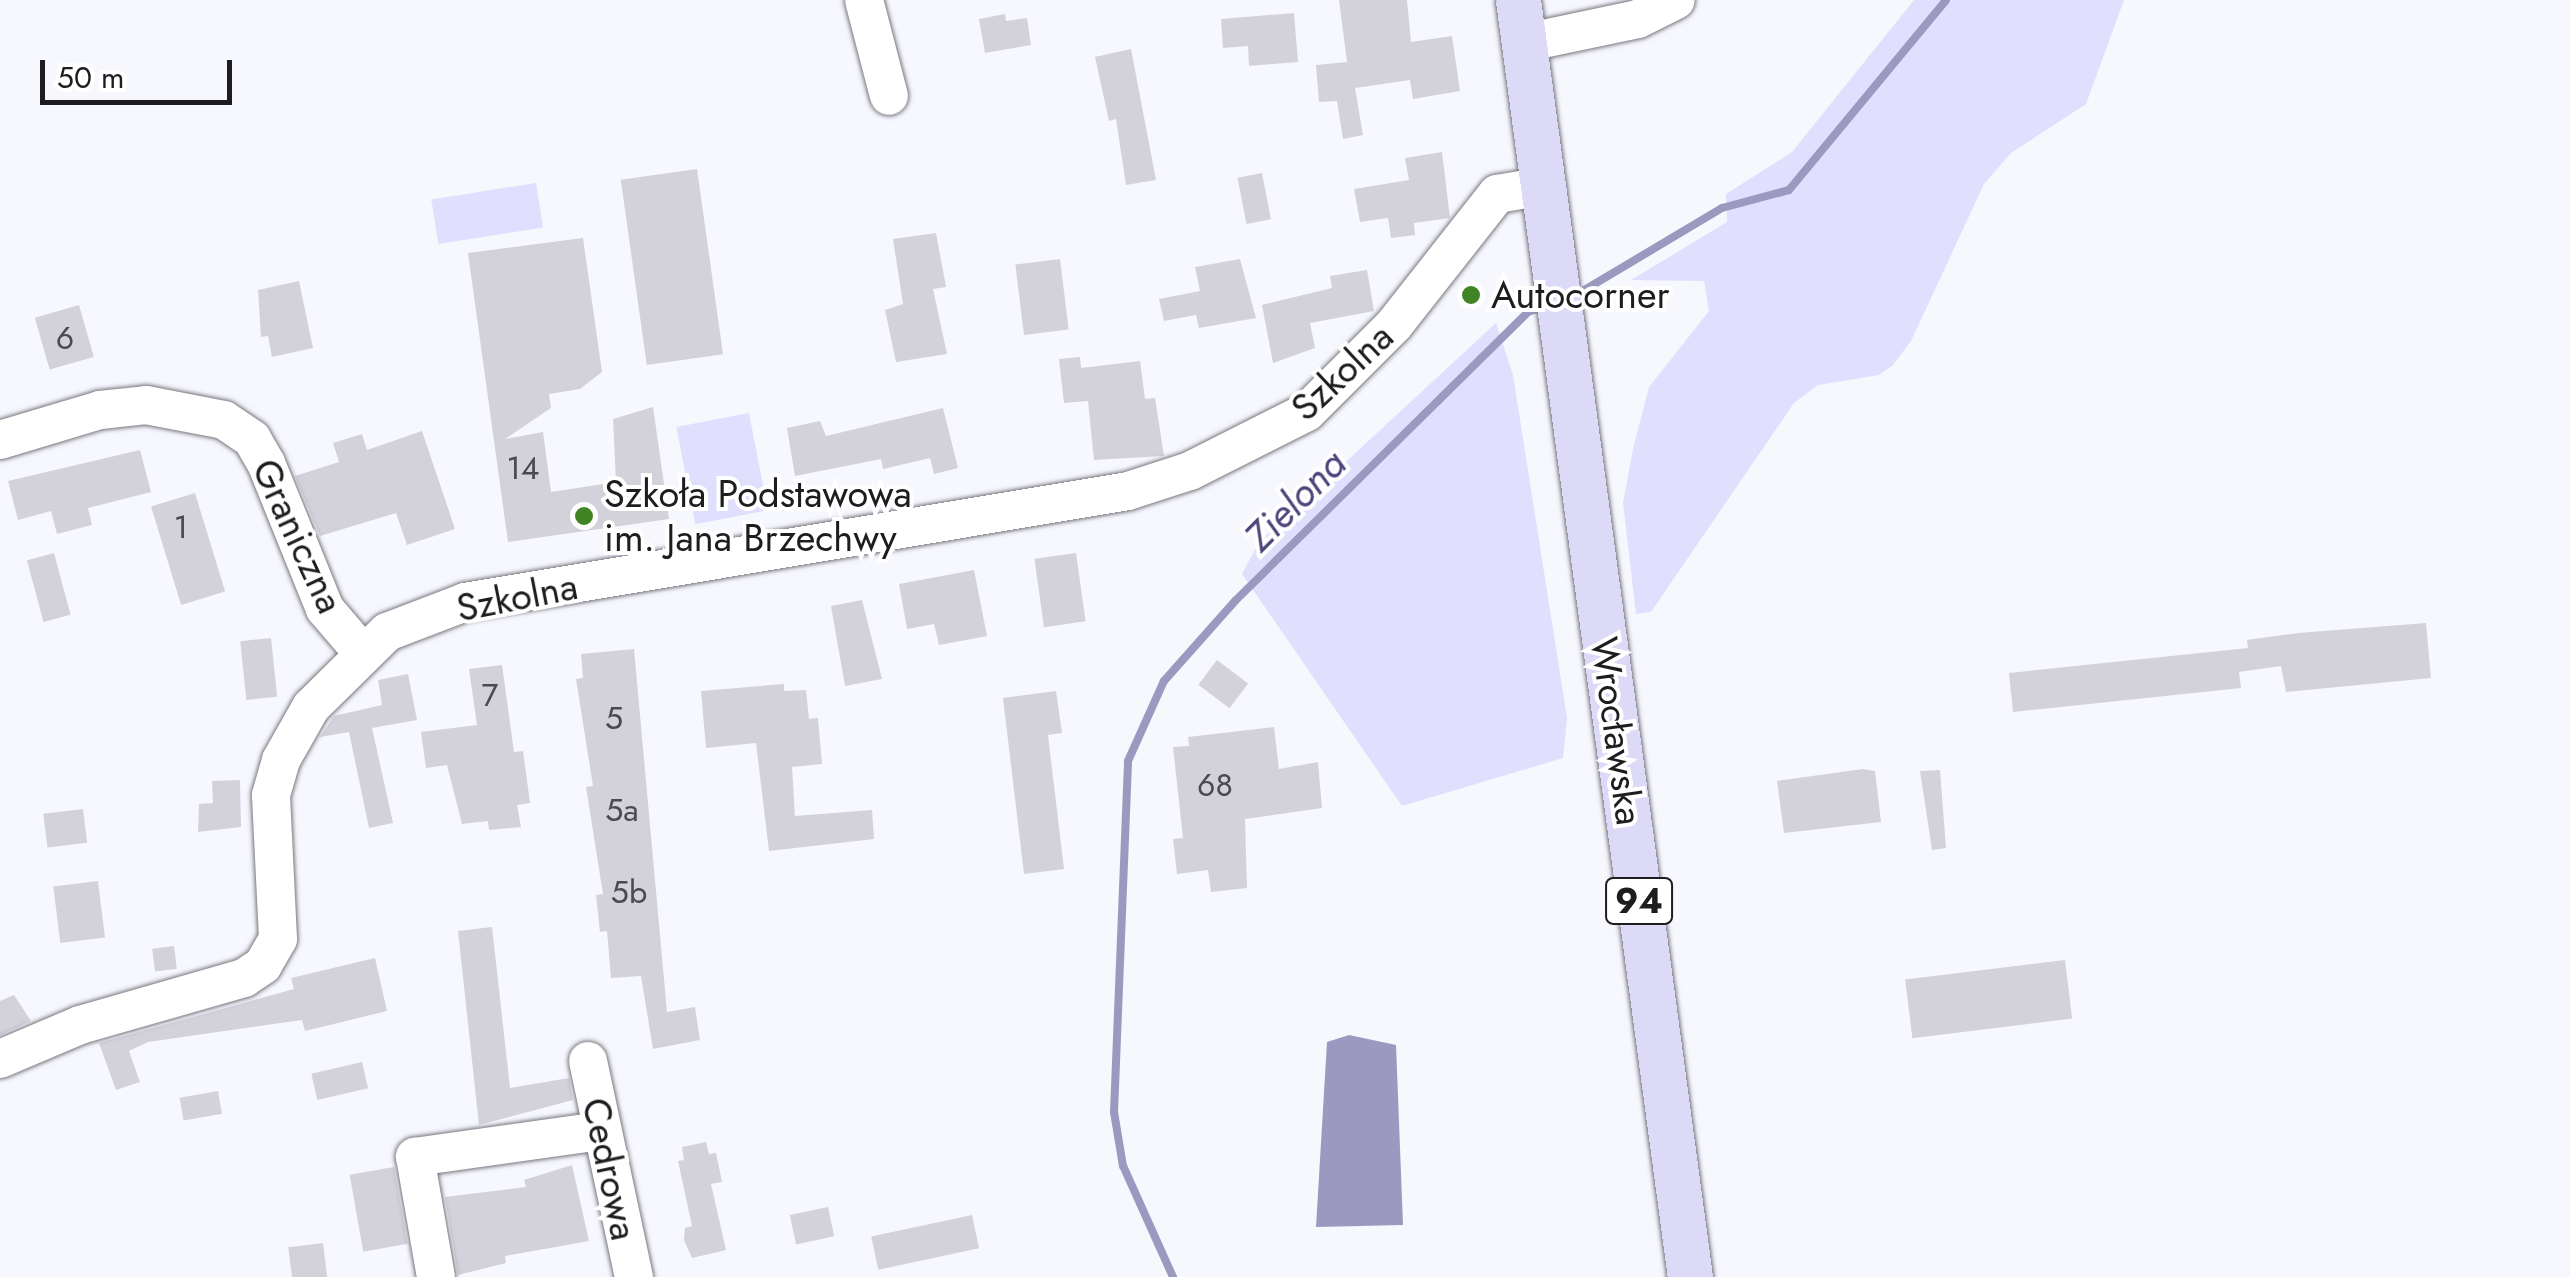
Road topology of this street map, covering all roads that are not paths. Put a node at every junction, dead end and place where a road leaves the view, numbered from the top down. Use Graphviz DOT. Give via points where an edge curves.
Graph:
graph roads {
  1 [pos="864,0"];
  2 [pos="1676,0"];
  3 [pos="1521,22"];
  4 [pos="889,96"];
  5 [pos="1544,186"];
  6 [pos="0,440"];
  7 [pos="362,650"];
  8 [pos="0,1059"];
  9 [pos="588,1061"];
  10 [pos="600,1131"];
  11 [pos="436,1277"];
  12 [pos="634,1277"];
  13 [pos="1690,1277"];
  1 -- 4 [label="street"];
  2 -- 3 [label="street" via="1638,19"];
  3 -- 5 [label="main road, 94"];
  5 -- 7 [label="street, Szkolna" via="1497,194 1394,325 1307,412 1190,471 1128,491 465,602 387,632"];
  5 -- 13 [label="main road, Wrocławska / 94"];
  6 -- 7 [label="street, Graniczna" via="100,410 146,405 224,420 252,439 325,609"];
  7 -- 8 [label="street, Szkolna" via="311,707 274,778 278,939 263,965 244,978 80,1025"];
  9 -- 10 [label="street, Cedrowa"];
  10 -- 11 [label="street" via="415,1157"];
  10 -- 12 [label="street, Cedrowa"];
}
